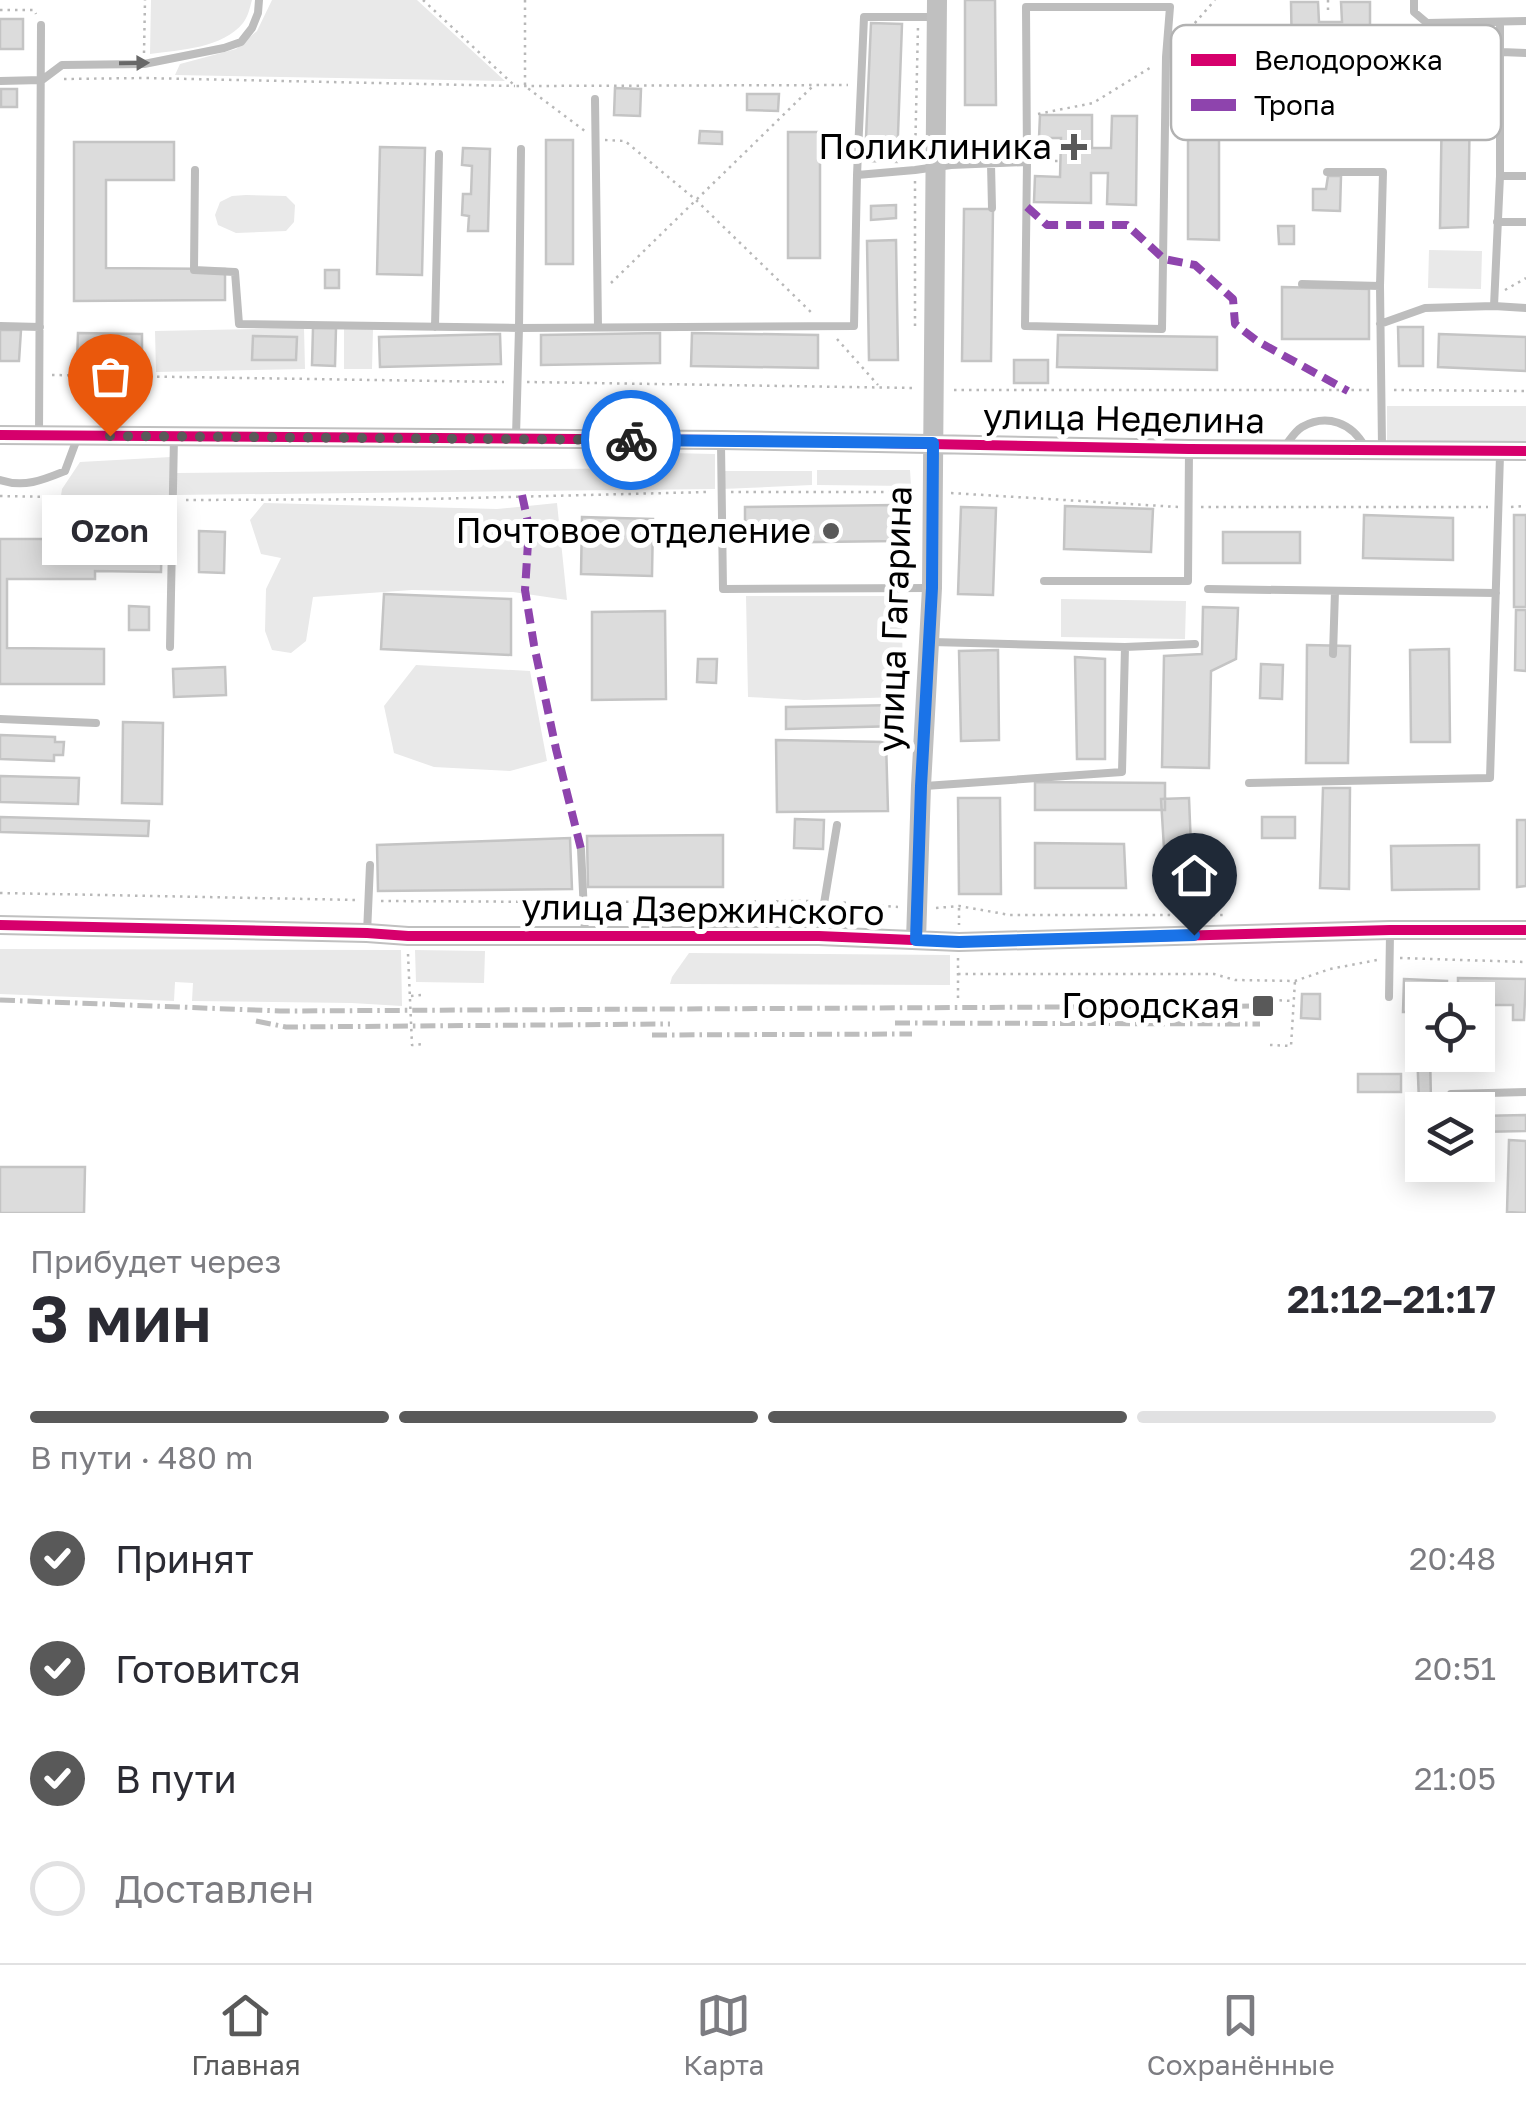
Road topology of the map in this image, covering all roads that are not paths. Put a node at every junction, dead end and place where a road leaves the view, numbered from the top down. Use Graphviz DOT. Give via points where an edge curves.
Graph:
graph roads {
  1 [pos="260,0"];
  2 [pos="1414,0"];
  3 [pos="937,8"];
  4 [pos="1526,21"];
  5 [pos="1500,22"];
  6 [pos="41,25"];
  7 [pos="1500,25"];
  8 [pos="1501,52"];
  9 [pos="1526,53"];
  10 [pos="42,80"];
  11 [pos="0,81"];
  12 [pos="595,99"];
  13 [pos="1500,140"];
  14 [pos="521,149"];
  15 [pos="439,154"];
  16 [pos="1027,162"];
  17 [pos="991,164"];
  18 [pos="936,168"];
  19 [pos="195,170"];
  20 [pos="1327,172"];
  21 [pos="856,175"];
  22 [pos="1500,176"];
  23 [pos="1526,176"];
  24 [pos="992,208"];
  25 [pos="1497,222"];
  26 [pos="1526,222"];
  27 [pos="1302,284"];
  28 [pos="1380,286"];
  29 [pos="1494,306"];
  30 [pos="1526,308"];
  31 [pos="1380,324"];
  32 [pos="0,326"];
  33 [pos="598,326"];
  34 [pos="40,327"];
  35 [pos="435,327"];
  36 [pos="519,328"];
  37 [pos="0,435"];
  38 [pos="39,435"];
  39 [pos="78,436"];
  40 [pos="174,436"];
  41 [pos="516,439"];
  42 [pos="721,440"];
  43 [pos="933,443"];
  44 [pos="1189,449"];
  45 [pos="1281,450"];
  46 [pos="1375,451"];
  47 [pos="1500,451"];
  48 [pos="1526,451"];
  49 [pos="0,480"];
  50 [pos="721,539"];
  51 [pos="678,540"];
  52 [pos="1044,581"];
  53 [pos="932,588"];
  54 [pos="1208,589"];
  55 [pos="1335,591"];
  56 [pos="1496,593"];
  57 [pos="928,642"];
  58 [pos="1195,644"];
  59 [pos="170,647"];
  60 [pos="1125,647"];
  61 [pos="1333,654"];
  62 [pos="0,719"];
  63 [pos="96,723"];
  64 [pos="1249,783"];
  65 [pos="921,786"];
  66 [pos="838,824"];
  67 [pos="581,849"];
  68 [pos="370,865"];
  69 [pos="0,925"];
  70 [pos="1390,930"];
  71 [pos="1526,930"];
  72 [pos="367,933"];
  73 [pos="819,936"];
  74 [pos="585,937"];
  75 [pos="916,940"];
  76 [pos="1390,997"];
  77 [pos="1526,1092"];
  78 [pos="1495,1093"];
  10 -- 1 [label="lane, one-way" via="62,65 144,64 241,42"];
  2 -- 5 [label="lane" via="1414,12 1428,23"];
  3 -- 18 [label="street, улица Гагарина"];
  3 -- 21 [label="lane" via="864,17"];
  4 -- 5 [label="lane"];
  5 -- 7 [label="lane"];
  6 -- 10 [label="lane"];
  8 -- 9 [label="lane"];
  10 -- 11 [label="lane"];
  10 -- 34 [label="lane"];
  12 -- 33 [label="lane"];
  13 -- 22 [label="lane"];
  14 -- 36 [label="lane"];
  15 -- 35 [label="lane"];
  16 -- 16 [label="lane" via="1026,7 1170,8 1162,329 1025,326"];
  16 -- 17 [label="lane"];
  17 -- 18 [label="lane"];
  17 -- 24 [label="lane"];
  18 -- 21 [label="lane"];
  18 -- 43 [label="street, улица Гагарина"];
  19 -- 35 [label="lane" via="194,270 235,272 239,324"];
  20 -- 28 [label="lane" via="1383,172"];
  21 -- 33 [label="lane" via="854,326"];
  22 -- 23 [label="lane"];
  22 -- 25 [label="lane"];
  25 -- 26 [label="lane"];
  25 -- 29 [label="lane"];
  27 -- 28 [label="lane"];
  28 -- 31 [label="lane"];
  29 -- 30 [label="lane"];
  29 -- 31 [label="lane" via="1425,308"];
  31 -- 46 [label="lane"];
  32 -- 34 [label="lane"];
  33 -- 36 [label="lane"];
  34 -- 38 [label="lane"];
  35 -- 36 [label="lane"];
  36 -- 41 [label="lane"];
  37 -- 38 [label="street, улица Неделина"];
  38 -- 39 [label="street, улица Неделина"];
  39 -- 40 [label="street, улица Неделина"];
  39 -- 49 [label="lane" via="65,470 38,483"];
  40 -- 41 [label="street, улица Неделина"];
  40 -- 59 [label="lane"];
  41 -- 42 [label="street, улица Неделина"];
  42 -- 43 [label="street, улица Неделина"];
  42 -- 50 [label="lane"];
  43 -- 44 [label="street, улица Неделина"];
  43 -- 53 [label="street, улица Гагарина"];
  44 -- 45 [label="street, улица Неделина"];
  44 -- 52 [label="lane" via="1188,581"];
  45 -- 46 [label="street, улица Неделина"];
  45 -- 46 [label="lane" via="1300,428 1328,420 1352,428"];
  46 -- 47 [label="street, улица Неделина"];
  47 -- 48 [label="street, улица Неделина"];
  47 -- 56 [label="lane"];
  50 -- 51 [label="lane"];
  50 -- 53 [label="lane" via="723,589"];
  53 -- 57 [label="street, улица Гагарина"];
  54 -- 55 [label="lane"];
  55 -- 56 [label="lane"];
  55 -- 61 [label="lane"];
  56 -- 64 [label="lane" via="1490,778"];
  57 -- 60 [label="lane"];
  57 -- 65 [label="street, улица Гагарина"];
  58 -- 60 [label="lane"];
  60 -- 65 [label="lane" via="1122,772"];
  62 -- 63 [label="lane"];
  65 -- 75 [label="street, улица Гагарина"];
  66 -- 73 [label="lane"];
  67 -- 74 [label="lane"];
  68 -- 72 [label="lane"];
  69 -- 72 [label="street, улица Дзержинского"];
  70 -- 71 [label="street, улица Дзержинского"];
  70 -- 75 [label="street, улица Дзержинского"];
  70 -- 76 [label="lane"];
  72 -- 74 [label="street, улица Дзержинского"];
  73 -- 74 [label="street, улица Дзержинского"];
  73 -- 75 [label="street, улица Дзержинского"];
  77 -- 78 [label="lane"];
}
